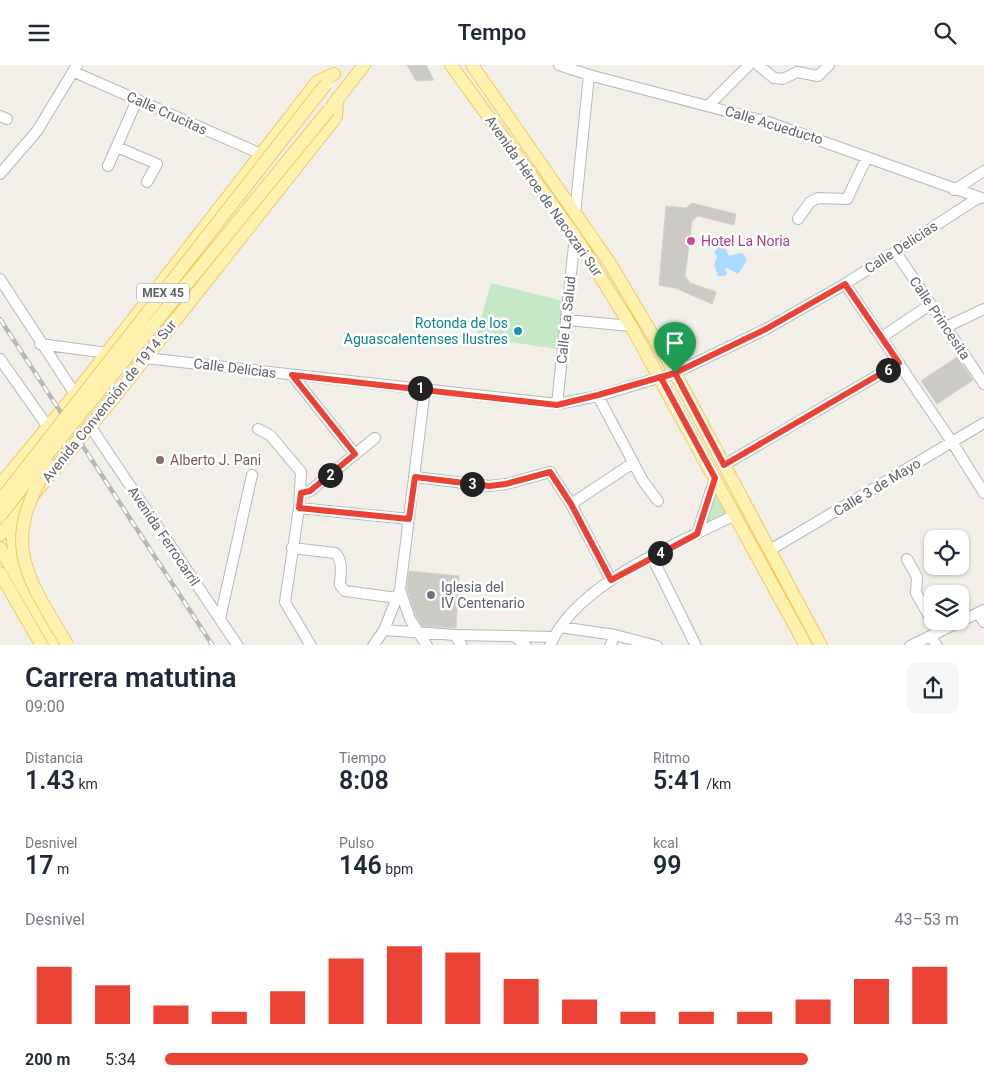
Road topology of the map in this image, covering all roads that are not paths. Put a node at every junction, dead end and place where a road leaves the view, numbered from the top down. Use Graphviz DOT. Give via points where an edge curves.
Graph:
graph roads {
  1 [pos="364,65"];
  2 [pos="451,65"];
  3 [pos="472,65"];
  4 [pos="559,65"];
  5 [pos="749,65"];
  6 [pos="758,65"];
  7 [pos="829,65"];
  8 [pos="75,69"];
  9 [pos="334,75"];
  10 [pos="589,75"];
  11 [pos="137,100"];
  12 [pos="333,104"];
  13 [pos="708,106"];
  14 [pos="117,147"];
  15 [pos="260,154"];
  16 [pos="868,157"];
  17 [pos="108,166"];
  18 [pos="984,171"];
  19 [pos="0,174"];
  20 [pos="147,182"];
  21 [pos="954,190"];
  22 [pos="981,199"];
  23 [pos="575,214"];
  24 [pos="798,219"];
  25 [pos="575,236"];
  26 [pos="896,251"];
  27 [pos="0,279"];
  28 [pos="845,284"];
  29 [pos="931,304"];
  30 [pos="984,309"];
  31 [pos="568,320"];
  32 [pos="631,326"];
  33 [pos="946,327"];
  34 [pos="882,337"];
  35 [pos="40,344"];
  36 [pos="107,352"];
  37 [pos="145,358"];
  38 [pos="0,359"];
  39 [pos="899,363"];
  40 [pos="93,369"];
  41 [pos="675,373"];
  42 [pos="292,375"];
  43 [pos="661,378"];
  44 [pos="984,384"];
  45 [pos="121,389"];
  46 [pos="425,389"];
  47 [pos="75,394"];
  48 [pos="598,395"];
  49 [pos="557,405"];
  50 [pos="984,423"];
  51 [pos="90,426"];
  52 [pos="46,429"];
  53 [pos="258,429"];
  54 [pos="68,431"];
  55 [pos="375,438"];
  56 [pos="952,442"];
  57 [pos="71,449"];
  58 [pos="29,450"];
  59 [pos="355,454"];
  60 [pos="20,461"];
  61 [pos="633,463"];
  62 [pos="724,465"];
  63 [pos="0,469"];
  64 [pos="53,470"];
  65 [pos="252,475"];
  66 [pos="415,477"];
  67 [pos="715,478"];
  68 [pos="0,485"];
  69 [pos="301,493"];
  70 [pos="984,493"];
  71 [pos="0,501"];
  72 [pos="658,501"];
  73 [pos="571,504"];
  74 [pos="299,508"];
  75 [pos="735,515"];
  76 [pos="0,516"];
  77 [pos="14,517"];
  78 [pos="409,519"];
  79 [pos="697,534"];
  80 [pos="0,535"];
  81 [pos="0,548"];
  82 [pos="292,548"];
  83 [pos="770,550"];
  84 [pos="652,557"];
  85 [pos="907,559"];
  86 [pos="0,573"];
  87 [pos="19,580"];
  88 [pos="611,580"];
  89 [pos="399,594"];
  90 [pos="981,611"];
  91 [pos="220,619"];
  92 [pos="984,622"];
  93 [pos="560,627"];
  94 [pos="384,630"];
  95 [pos="419,633"];
  96 [pos="935,634"];
  97 [pos="455,635"];
  98 [pos="614,635"];
  99 [pos="514,636"];
  100 [pos="552,641"];
  101 [pos="42,645"];
  102 [pos="57,645"];
  103 [pos="68,645"];
  104 [pos="238,645"];
  105 [pos="310,645"];
  106 [pos="373,645"];
  107 [pos="426,645"];
  108 [pos="462,645"];
  109 [pos="526,645"];
  110 [pos="610,645"];
  111 [pos="656,645"];
  112 [pos="696,645"];
  113 [pos="806,645"];
  114 [pos="821,645"];
  115 [pos="910,645"];
  116 [pos="937,645"];
  1 -- 12 [label="main road, Avenida Convención de 1914 Sur / MEX 45"];
  2 -- 25 [label="main road, Avenida Héroe de Nacozari Sur"];
  3 -- 23 [label="main road, Avenida Héroe de Nacozari Sur"];
  4 -- 10 [label="street, Calle Acueducto"];
  5 -- 13 [label="street"];
  6 -- 7 [label="street" via="774,79 779,79 797,72 818,76"];
  8 -- 11 [label="street, Calle Crucitas"];
  8 -- 19 [label="street" via="37,131"];
  9 -- 15 [label="main road, Avenida Convención de 1914 Sur" via="317,82"];
  9 -- 71 [label="main road, Avenida Convención de 1914 Sur / MEX 45, bridge"];
  10 -- 13 [label="street, Calle Acueducto"];
  10 -- 23 [label="street"];
  11 -- 14 [label="street"];
  11 -- 15 [label="street, Calle Crucitas"];
  12 -- 37 [label="main road, Avenida Convención de 1914 Sur" via="336,117"];
  12 -- 54 [label="main road, Avenida Convención de 1914 Sur / MEX 45, bridge"];
  13 -- 16 [label="street, Calle Acueducto" via="768,122"];
  14 -- 17 [label="street"];
  14 -- 20 [label="street" via="157,164"];
  15 -- 36 [label="main road, Avenida Convención de 1914 Sur"];
  16 -- 21 [label="street, Calle Acueducto"];
  16 -- 24 [label="street" via="847,199 818,198 810,202"];
  18 -- 21 [label="street"];
  21 -- 22 [label="street, Calle Acueducto"];
  22 -- 26 [label="street, Calle Delicias"];
  23 -- 41 [label="main road, Avenida Héroe de Nacozari Sur" via="611,265"];
  25 -- 31 [label="street, Calle La Salud"];
  25 -- 32 [label="main road, Avenida Héroe de Nacozari Sur"];
  26 -- 28 [label="street, Calle Delicias"];
  26 -- 29 [label="street, Calle Princesita"];
  27 -- 35 [label="street"];
  28 -- 34 [label="street"];
  28 -- 41 [label="street, Calle Delicias" via="766,329"];
  29 -- 33 [label="street, Calle Princesita"];
  29 -- 34 [label="street"];
  30 -- 33 [label="street"];
  31 -- 32 [label="street"];
  31 -- 49 [label="street, Calle La Salud"];
  32 -- 43 [label="main road, Avenida Héroe de Nacozari Sur"];
  33 -- 44 [label="street, Calle Princesita"];
  34 -- 39 [label="street"];
  35 -- 36 [label="street, Calle Delicias"];
  35 -- 47 [label="street"];
  36 -- 37 [label="street, Calle Delicias"];
  36 -- 40 [label="main road, Avenida Convención de 1914 Sur"];
  37 -- 42 [label="street, Calle Delicias"];
  37 -- 45 [label="main road, Avenida Convención de 1914 Sur"];
  38 -- 52 [label="street"];
  39 -- 56 [label="street"];
  39 -- 62 [label="street"];
  40 -- 45 [label="main road" via="104,388"];
  40 -- 47 [label="main road, Avenida Convención de 1914 Sur"];
  41 -- 43 [label="street, Calle Delicias"];
  41 -- 62 [label="main road, Avenida Héroe de Nacozari Sur"];
  42 -- 46 [label="street, Calle Delicias"];
  42 -- 59 [label="street"];
  43 -- 48 [label="street, Calle Delicias"];
  43 -- 67 [label="main road, Avenida Héroe de Nacozari Sur"];
  45 -- 51 [label="main road, Avenida Convención de 1914 Sur"];
  46 -- 49 [label="street, Calle Delicias"];
  46 -- 66 [label="street"];
  47 -- 52 [label="main road, Avenida Convención de 1914 Sur"];
  48 -- 49 [label="street, Calle Delicias"];
  48 -- 61 [label="street"];
  50 -- 56 [label="street, Calle 3 de Mayo"];
  51 -- 57 [label="main road, Avenida Convención de 1914 Sur"];
  51 -- 91 [label="street, Avenida Ferrocarril"];
  52 -- 57 [label="main road" via="54,445"];
  52 -- 58 [label="main road, Avenida Convención de 1914 Sur"];
  53 -- 69 [label="street" via="270,435 301,472"];
  54 -- 76 [label="main road, Avenida Convención de 1914 Sur / MEX 45, bridge"];
  54 -- 103 [label="main road, bridge" via="64,443 34,485 19,528 23,567"];
  55 -- 59 [label="street"];
  56 -- 70 [label="street"];
  56 -- 83 [label="street, Calle 3 de Mayo"];
  57 -- 64 [label="main road, Avenida Convención de 1914 Sur"];
  58 -- 60 [label="main road, Avenida Convención de 1914 Sur"];
  58 -- 64 [label="main road" via="36,447 45,449 53,462"];
  59 -- 69 [label="street" via="310,491"];
  60 -- 63 [label="main road"];
  60 -- 68 [label="main road, Avenida Convención de 1914 Sur"];
  61 -- 72 [label="street"];
  61 -- 73 [label="street"];
  62 -- 83 [label="main road, Avenida Héroe de Nacozari Sur"];
  64 -- 77 [label="main road, Avenida Convención de 1914 Sur"];
  65 -- 91 [label="street"];
  66 -- 73 [label="street" via="489,486 550,472"];
  66 -- 78 [label="street"];
  67 -- 75 [label="main road, Avenida Héroe de Nacozari Sur"];
  67 -- 79 [label="street"];
  69 -- 74 [label="street"];
  73 -- 88 [label="street"];
  74 -- 78 [label="street"];
  74 -- 82 [label="street"];
  75 -- 79 [label="street"];
  75 -- 113 [label="main road, Avenida Héroe de Nacozari Sur"];
  77 -- 80 [label="main road, Avenida Convención de 1914 Sur"];
  77 -- 87 [label="main road" via="12,534"];
  78 -- 89 [label="street"];
  79 -- 84 [label="street"];
  81 -- 87 [label="main road"];
  82 -- 89 [label="street" via="339,556 340,585 345,591"];
  82 -- 105 [label="street" via="285,602"];
  83 -- 114 [label="main road, Avenida Héroe de Nacozari Sur"];
  84 -- 88 [label="street"];
  84 -- 112 [label="street"];
  85 -- 96 [label="street" via="917,577 916,593"];
  86 -- 101 [label="main road"];
  87 -- 102 [label="main road"];
  88 -- 93 [label="street" via="585,598"];
  89 -- 94 [label="street"];
  89 -- 95 [label="street"];
  90 -- 92 [label="street"];
  90 -- 96 [label="street"];
  91 -- 104 [label="street, Avenida Ferrocarril"];
  93 -- 98 [label="street"];
  93 -- 100 [label="street"];
  94 -- 95 [label="street"];
  94 -- 106 [label="street"];
  95 -- 97 [label="street"];
  95 -- 107 [label="street"];
  96 -- 115 [label="street"];
  96 -- 116 [label="street"];
  97 -- 99 [label="street"];
  97 -- 108 [label="street"];
  98 -- 110 [label="street"];
  98 -- 111 [label="street"];
  99 -- 100 [label="street"];
  99 -- 109 [label="street"];
}
